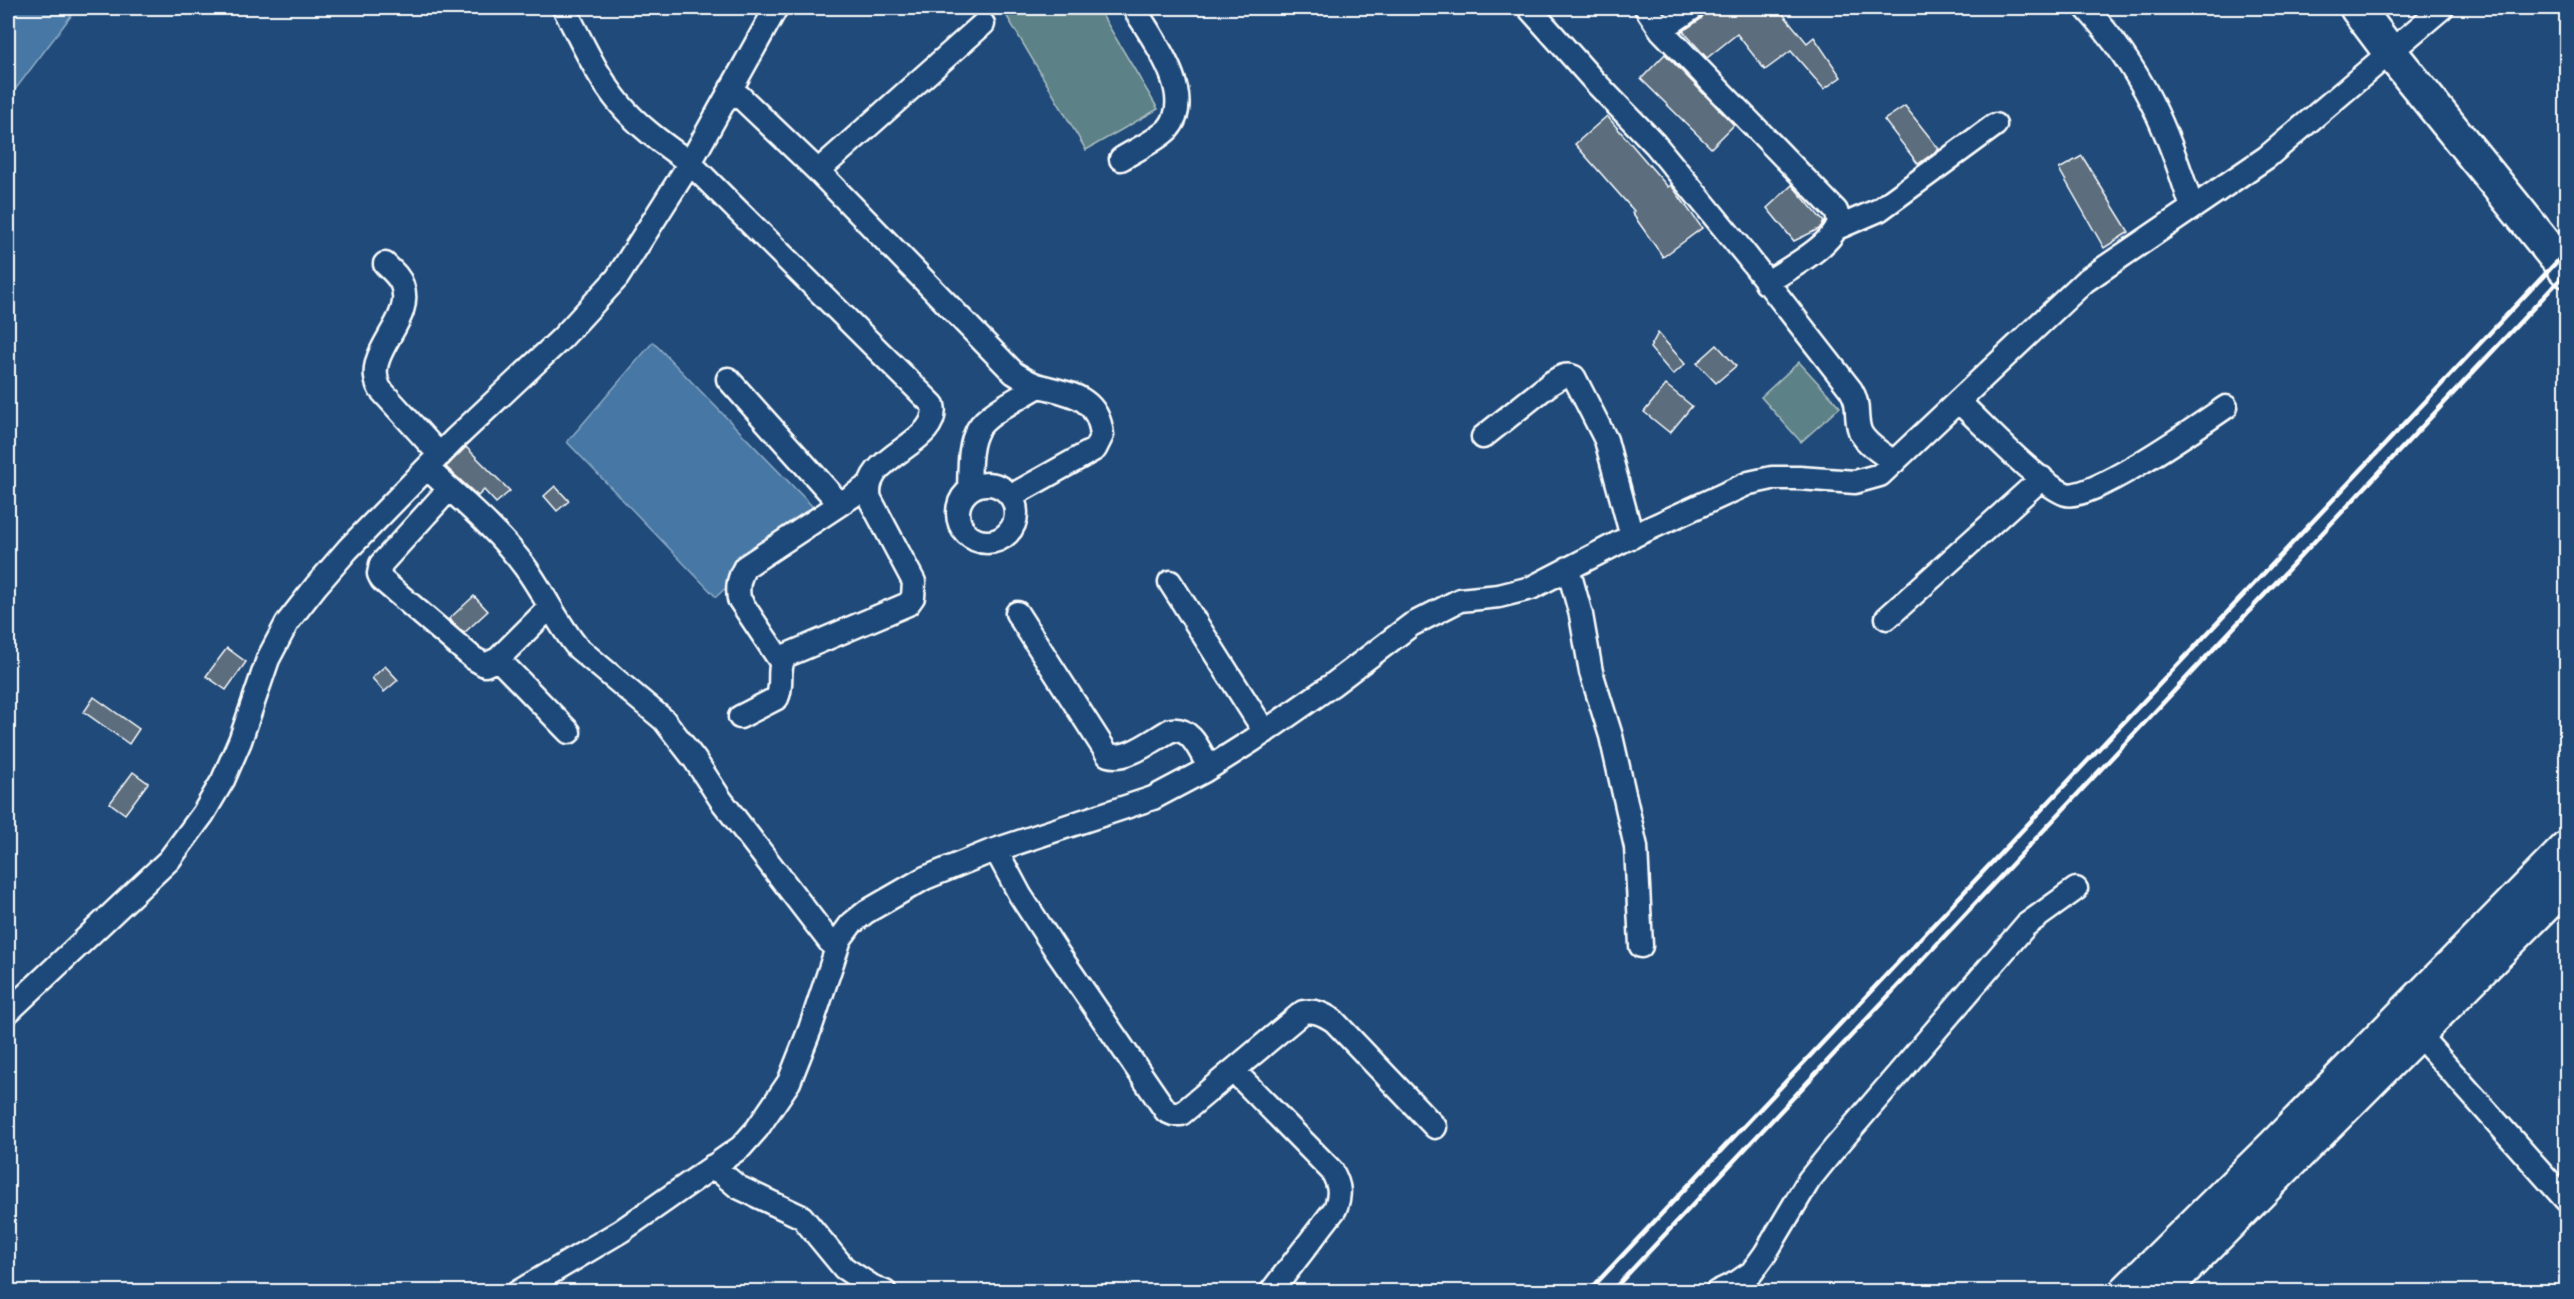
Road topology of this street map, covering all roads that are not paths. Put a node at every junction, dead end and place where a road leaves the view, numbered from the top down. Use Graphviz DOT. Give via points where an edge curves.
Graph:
graph roads {
  1 [pos="564,8"];
  2 [pos="776,8"];
  3 [pos="1134,8"];
  4 [pos="1529,8"];
  5 [pos="1646,8"];
  6 [pos="1693,8"];
  7 [pos="2086,8"];
  8 [pos="2357,8"];
  9 [pos="2442,8"];
  10 [pos="983,24"];
  11 [pos="1661,30"];
  12 [pos="2390,52"];
  13 [pos="731,88"];
  14 [pos="1995,125"];
  15 [pos="1121,159"];
  16 [pos="690,163"];
  17 [pos="818,171"];
  18 [pos="2192,208"];
  19 [pos="1837,228"];
  20 [pos="384,264"];
  21 [pos="2566,270"];
  22 [pos="1766,283"];
  23 [pos="728,379"];
  24 [pos="1039,386"];
  25 [pos="1958,401"];
  26 [pos="2226,407"];
  27 [pos="1483,436"];
  28 [pos="433,462"];
  29 [pos="1894,462"];
  30 [pos="2042,478"];
  31 [pos="869,485"];
  32 [pos="449,489"];
  33 [pos="969,490"];
  34 [pos="1011,496"];
  35 [pos="840,504"];
  36 [pos="1632,537"];
  37 [pos="1568,568"];
  38 [pos="1170,582"];
  39 [pos="550,607"];
  40 [pos="1017,612"];
  41 [pos="1887,618"];
  42 [pos="498,659"];
  43 [pos="781,662"];
  44 [pos="740,717"];
  45 [pos="569,732"];
  46 [pos="1265,732"];
  47 [pos="1209,767"];
  48 [pos="2566,849"];
  49 [pos="996,850"];
  50 [pos="2566,884"];
  51 [pos="2076,889"];
  52 [pos="1641,946"];
  53 [pos="836,950"];
  54 [pos="8,1012"];
  55 [pos="2418,1034"];
  56 [pos="1234,1071"];
  57 [pos="1434,1127"];
  58 [pos="713,1166"];
  59 [pos="2566,1200"];
  60 [pos="518,1292"];
  61 [pos="885,1292"];
  62 [pos="1271,1292"];
  63 [pos="1717,1292"];
  64 [pos="2126,1292"];
  65 [pos="2161,1292"];
  1 -- 16 [label="street" via="591,61 620,104"];
  2 -- 13 [label="street"];
  3 -- 15 [label="street" via="1168,68 1178,94 1178,108 1166,131"];
  4 -- 22 [label="street" via="1655,144"];
  5 -- 11 [label="street"];
  6 -- 11 [label="street"];
  7 -- 18 [label="street" via="2117,43 2156,107"];
  8 -- 12 [label="highway"];
  9 -- 12 [label="street"];
  10 -- 17 [label="street"];
  11 -- 19 [label="street" via="1836,211"];
  12 -- 18 [label="street" via="2267,157"];
  12 -- 21 [label="highway"];
  13 -- 16 [label="street"];
  13 -- 17 [label="street"];
  14 -- 19 [label="street" via="1879,210"];
  16 -- 28 [label="street" via="635,251 591,308"];
  16 -- 31 [label="street" via="933,405 931,425 874,473"];
  17 -- 24 [label="street" via="1014,374"];
  18 -- 25 [label="street" via="2085,281"];
  19 -- 22 [label="street" via="1823,245"];
  20 -- 28 [label="street" via="397,277 405,300 376,362 375,381"];
  22 -- 29 [label="street" via="1851,390 1863,436"];
  23 -- 35 [label="street"];
  24 -- 33 [label="street" via="978,429 971,453"];
  24 -- 34 [label="street" via="1060,389 1083,400 1093,409 1102,435 1095,449"];
  25 -- 29 [label="street"];
  25 -- 30 [label="street"];
  26 -- 30 [label="street" via="2096,488 2068,494"];
  27 -- 36 [label="street" via="1551,383 1562,376 1574,377 1606,440"];
  28 -- 32 [label="street"];
  28 -- 54 [label="street" via="348,549 287,623 268,659 223,780 169,860"];
  29 -- 36 [label="street" via="1880,475 1855,482 1772,478 1749,483"];
  30 -- 41 [label="street"];
  31 -- 35 [label="street"];
  31 -- 43 [label="street" via="870,499 914,582 913,597 908,604 789,654"];
  32 -- 39 [label="street" via="525,567"];
  32 -- 42 [label="street" via="381,564 379,574 480,663 491,664"];
  33 -- 34 [label="street" via="995,485"];
  33 -- 34 [label="street" via="962,498 958,517 967,534 984,542 1009,532 1016,514"];
  35 -- 43 [label="street" via="746,567 740,577 739,599"];
  36 -- 37 [label="street"];
  37 -- 46 [label="street" via="1523,591 1460,600 1437,610"];
  37 -- 52 [label="street" via="1590,672 1611,736 1636,847"];
  38 -- 46 [label="street"];
  39 -- 42 [label="street"];
  39 -- 53 [label="street" via="578,648 664,720"];
  40 -- 47 [label="street" via="1108,755 1124,756 1178,729 1193,740"];
  42 -- 45 [label="street"];
  43 -- 44 [label="street" via="777,698"];
  46 -- 47 [label="street"];
  47 -- 49 [label="street" via="1153,798"];
  48 -- 64 [label="highway"];
  49 -- 53 [label="street" via="926,878 866,912 851,924"];
  49 -- 56 [label="street" via="1057,952 1166,1111 1181,1114"];
  50 -- 55 [label="highway"];
  51 -- 63 [label="street" via="2026,925 1809,1180 1752,1272"];
  53 -- 58 [label="street" via="789,1082 741,1147"];
  55 -- 59 [label="street"];
  55 -- 65 [label="highway"];
  56 -- 57 [label="street" via="1303,1012 1323,1013"];
  56 -- 62 [label="street" via="1332,1171 1339,1184 1335,1209"];
  58 -- 60 [label="street" via="621,1231"];
  58 -- 61 [label="street" via="738,1187 802,1217 844,1268"];
}
